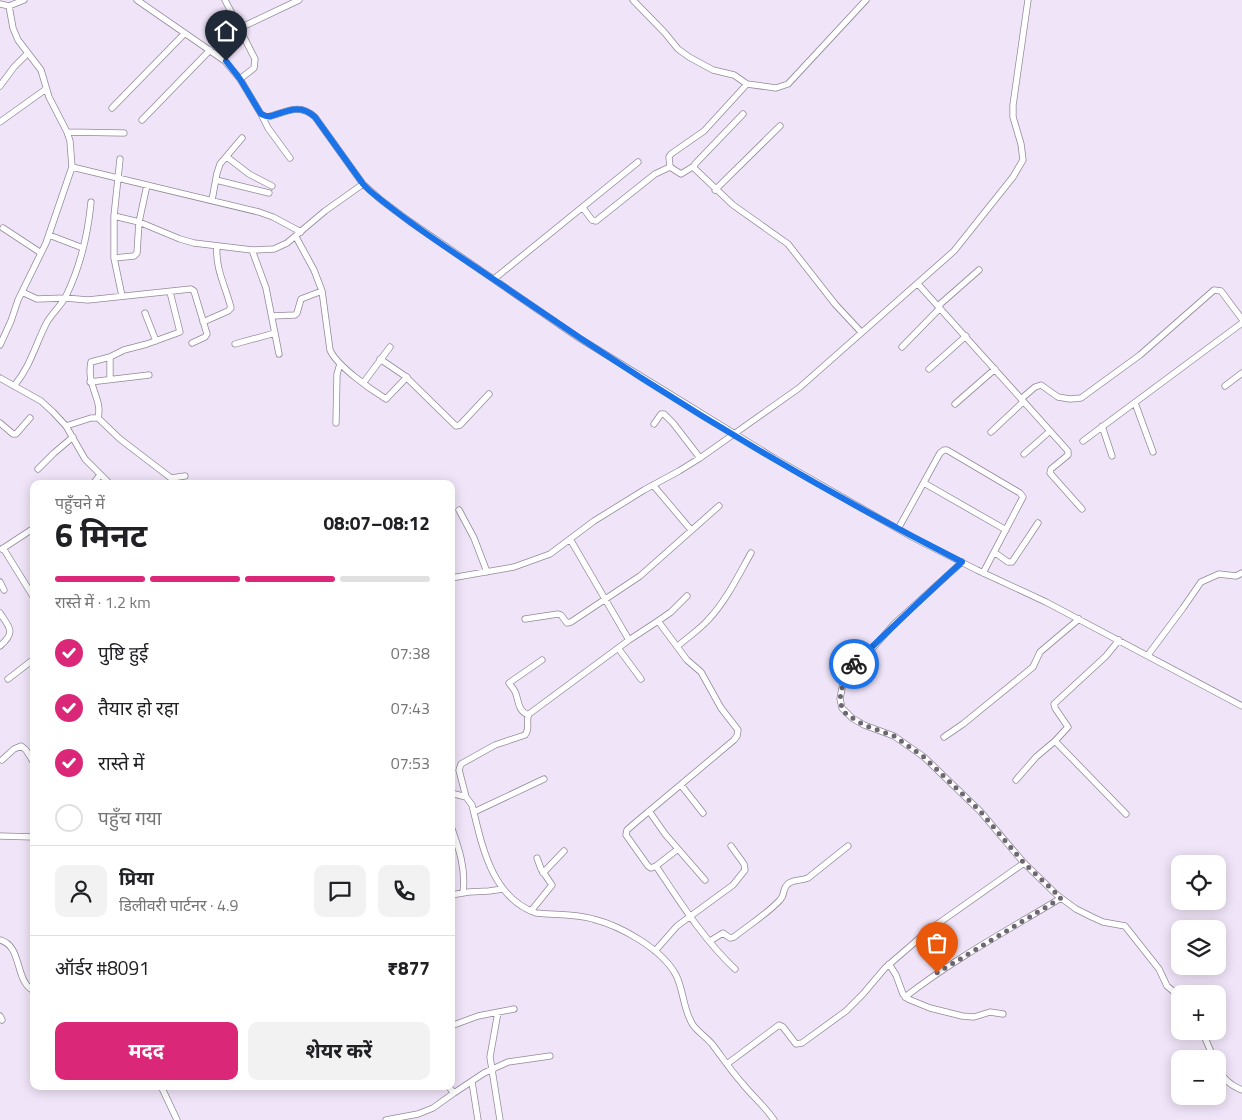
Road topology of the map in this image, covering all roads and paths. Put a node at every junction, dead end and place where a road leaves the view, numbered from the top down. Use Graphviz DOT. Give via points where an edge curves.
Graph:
graph roads {
  1 [pos="24,0"];
  2 [pos="137,0"];
  3 [pos="226,0"];
  4 [pos="299,0"];
  5 [pos="633,0"];
  6 [pos="866,0"];
  7 [pos="1028,0"];
  8 [pos="0,4"];
  9 [pos="9,6"];
  10 [pos="240,28"];
  11 [pos="185,33"];
  12 [pos="210,50"];
  13 [pos="28,53"];
  14 [pos="240,79"];
  15 [pos="747,84"];
  16 [pos="0,86"];
  17 [pos="46,89"];
  18 [pos="112,108"];
  19 [pos="261,114"];
  20 [pos="743,114"];
  21 [pos="142,120"];
  22 [pos="0,122"];
  23 [pos="780,126"];
  24 [pos="67,132"];
  25 [pos="124,133"];
  26 [pos="242,138"];
  27 [pos="227,156"];
  28 [pos="120,158"];
  29 [pos="290,158"];
  30 [pos="638,162"];
  31 [pos="694,166"];
  32 [pos="72,167"];
  33 [pos="670,167"];
  34 [pos="119,177"];
  35 [pos="216,180"];
  36 [pos="363,184"];
  37 [pos="147,185"];
  38 [pos="272,186"];
  39 [pos="716,190"];
  40 [pos="269,193"];
  41 [pos="212,200"];
  42 [pos="91,202"];
  43 [pos="583,208"];
  44 [pos="114,216"];
  45 [pos="138,222"];
  46 [pos="3,228"];
  47 [pos="49,235"];
  48 [pos="298,235"];
  49 [pos="217,246"];
  50 [pos="83,248"];
  51 [pos="252,250"];
  52 [pos="41,253"];
  53 [pos="114,258"];
  54 [pos="979,270"];
  55 [pos="494,279"];
  56 [pos="918,284"];
  57 [pos="322,291"];
  58 [pos="22,292"];
  59 [pos="170,292"];
  60 [pos="122,296"];
  61 [pos="65,298"];
  62 [pos="939,307"];
  63 [pos="145,314"];
  64 [pos="272,316"];
  65 [pos="1242,319"];
  66 [pos="203,322"];
  67 [pos="1242,323"];
  68 [pos="275,332"];
  69 [pos="861,332"];
  70 [pos="966,336"];
  71 [pos="156,341"];
  72 [pos="192,343"];
  73 [pos="235,344"];
  74 [pos="0,345"];
  75 [pos="390,347"];
  76 [pos="902,347"];
  77 [pos="279,354"];
  78 [pos="110,357"];
  79 [pos="380,359"];
  80 [pos="340,364"];
  81 [pos="929,369"];
  82 [pos="995,369"];
  83 [pos="1242,374"];
  84 [pos="149,375"];
  85 [pos="407,377"];
  86 [pos="0,378"];
  87 [pos="110,379"];
  88 [pos="90,382"];
  89 [pos="364,382"];
  90 [pos="14,386"];
  91 [pos="1225,386"];
  92 [pos="489,394"];
  93 [pos="1022,400"];
  94 [pos="1134,402"];
  95 [pos="955,404"];
  96 [pos="30,418"];
  97 [pos="98,418"];
  98 [pos="0,423"];
  99 [pos="336,423"];
  100 [pos="654,424"];
  101 [pos="66,426"];
  102 [pos="1102,426"];
  103 [pos="1050,431"];
  104 [pos="991,432"];
  105 [pos="734,434"];
  106 [pos="72,438"];
  107 [pos="1083,440"];
  108 [pos="1153,452"];
  109 [pos="1024,454"];
  110 [pos="1112,456"];
  111 [pos="700,458"];
  112 [pos="38,469"];
  113 [pos="100,475"];
  114 [pos="185,476"];
  115 [pos="96,480"];
  116 [pos="106,480"];
  117 [pos="924,483"];
  118 [pos="653,485"];
  119 [pos="719,506"];
  120 [pos="1082,509"];
  121 [pos="459,510"];
  122 [pos="1038,523"];
  123 [pos="898,529"];
  124 [pos="691,530"];
  125 [pos="1006,530"];
  126 [pos="30,531"];
  127 [pos="570,539"];
  128 [pos="2,549"];
  129 [pos="994,552"];
  130 [pos="751,553"];
  131 [pos="962,562"];
  132 [pos="487,572"];
  133 [pos="983,573"];
  134 [pos="1242,573"];
  135 [pos="455,577"];
  136 [pos="0,582"];
  137 [pos="4,590"];
  138 [pos="30,592"];
  139 [pos="686,596"];
  140 [pos="606,600"];
  141 [pos="0,612"];
  142 [pos="525,619"];
  143 [pos="1079,619"];
  144 [pos="658,621"];
  145 [pos="629,640"];
  146 [pos="1119,640"];
  147 [pos="0,646"];
  148 [pos="678,646"];
  149 [pos="618,648"];
  150 [pos="1148,656"];
  151 [pos="542,660"];
  152 [pos="30,662"];
  153 [pos="8,679"];
  154 [pos="641,679"];
  155 [pos="1242,706"];
  156 [pos="528,715"];
  157 [pos="944,737"];
  158 [pos="1055,741"];
  159 [pos="30,756"];
  160 [pos="2,760"];
  161 [pos="544,779"];
  162 [pos="1016,780"];
  163 [pos="681,785"];
  164 [pos="455,794"];
  165 [pos="466,797"];
  166 [pos="649,811"];
  167 [pos="474,812"];
  168 [pos="703,813"];
  169 [pos="1126,814"];
  170 [pos="0,836"];
  171 [pos="30,837"];
  172 [pos="455,837"];
  173 [pos="731,846"];
  174 [pos="848,846"];
  175 [pos="678,849"];
  176 [pos="564,850"];
  177 [pos="537,858"];
  178 [pos="1024,863"];
  179 [pos="656,866"];
  180 [pos="543,873"];
  181 [pos="705,880"];
  182 [pos="503,889"];
  183 [pos="463,893"];
  184 [pos="455,894"];
  185 [pos="1061,898"];
  186 [pos="531,911"];
  187 [pos="690,916"];
  188 [pos="0,940"];
  189 [pos="710,941"];
  190 [pos="655,952"];
  191 [pos="887,966"];
  192 [pos="735,969"];
  193 [pos="30,988"];
  194 [pos="1171,989"];
  195 [pos="905,997"];
  196 [pos="514,1009"];
  197 [pos="498,1012"];
  198 [pos="1003,1014"];
  199 [pos="455,1025"];
  200 [pos="550,1056"];
  201 [pos="727,1064"];
  202 [pos="491,1069"];
  203 [pos="1226,1081"];
  204 [pos="472,1082"];
  205 [pos="163,1090"];
  206 [pos="451,1090"];
  207 [pos="1242,1090"];
  208 [pos="454,1094"];
  209 [pos="177,1120"];
  210 [pos="386,1120"];
  211 [pos="478,1120"];
  212 [pos="500,1120"];
  213 [pos="774,1120"];
  1 -- 9 [label="street"];
  2 -- 11 [label="street"];
  3 -- 10 [label="street"];
  4 -- 10 [label="street"];
  5 -- 15 [label="street" via="682,53 713,70 734,75"];
  6 -- 15 [label="street" via="788,84 776,88"];
  7 -- 56 [label="street" via="1013,104 1022,152 1021,165 954,251"];
  8 -- 9 [label="street"];
  9 -- 13 [label="street" via="13,28"];
  10 -- 14 [label="street" via="256,64"];
  11 -- 12 [label="street"];
  11 -- 18 [label="street"];
  12 -- 14 [label="street" via="226,61"];
  12 -- 21 [label="street"];
  13 -- 16 [label="street"];
  13 -- 17 [label="street" via="41,70"];
  14 -- 19 [label="street"];
  15 -- 33 [label="street" via="704,131 671,154"];
  17 -- 22 [label="street"];
  17 -- 24 [label="street"];
  19 -- 29 [label="street"];
  19 -- 36 [label="street" via="271,116 303,108 309,111"];
  20 -- 31 [label="street"];
  23 -- 39 [label="street"];
  24 -- 25 [label="street"];
  24 -- 32 [label="street"];
  26 -- 27 [label="street"];
  27 -- 35 [label="street" via="220,164"];
  27 -- 38 [label="street" via="248,174"];
  28 -- 34 [label="street"];
  30 -- 43 [label="street"];
  31 -- 33 [label="street" via="680,174"];
  31 -- 39 [label="street"];
  32 -- 34 [label="street"];
  32 -- 47 [label="street"];
  33 -- 43 [label="street" via="655,174 596,221"];
  34 -- 37 [label="street"];
  34 -- 44 [label="street"];
  35 -- 40 [label="street"];
  35 -- 41 [label="street"];
  36 -- 48 [label="street"];
  36 -- 55 [label="street" via="409,221"];
  37 -- 41 [label="street"];
  37 -- 45 [label="street"];
  39 -- 69 [label="street" via="788,244"];
  41 -- 48 [label="street" via="266,214"];
  42 -- 50 [label="street"];
  43 -- 55 [label="street"];
  44 -- 45 [label="street"];
  44 -- 53 [label="street"];
  45 -- 49 [label="street" via="180,239"];
  45 -- 53 [label="street" via="136,255"];
  46 -- 52 [label="street"];
  47 -- 50 [label="street"];
  47 -- 52 [label="street"];
  48 -- 51 [label="street" via="274,250"];
  48 -- 57 [label="street"];
  49 -- 51 [label="street"];
  49 -- 66 [label="street" via="218,270 231,308"];
  50 -- 61 [label="street"];
  51 -- 64 [label="street"];
  52 -- 58 [label="street"];
  53 -- 60 [label="street"];
  54 -- 62 [label="street"];
  55 -- 105 [label="street" via="579,338"];
  56 -- 62 [label="street"];
  56 -- 69 [label="street"];
  57 -- 64 [label="street" via="301,299 295,315"];
  57 -- 80 [label="street" via="330,350"];
  58 -- 61 [label="street" via="37,299"];
  58 -- 74 [label="street"];
  59 -- 60 [label="street"];
  59 -- 66 [label="street" via="193,290"];
  59 -- 71 [label="street" via="180,332"];
  60 -- 61 [label="street" via="88,300"];
  61 -- 90 [label="street" via="47,322 30,364"];
  62 -- 70 [label="street"];
  62 -- 76 [label="street"];
  63 -- 71 [label="street"];
  64 -- 68 [label="street"];
  65 -- 93 [label="street" via="1221,291 1214,290 1140,355 1081,398 1058,397 1041,385"];
  66 -- 72 [label="street" via="207,336"];
  67 -- 94 [label="street"];
  68 -- 73 [label="street"];
  68 -- 77 [label="street"];
  69 -- 105 [label="street" via="799,388"];
  70 -- 81 [label="street"];
  70 -- 82 [label="street"];
  71 -- 78 [label="street"];
  75 -- 79 [label="street"];
  78 -- 87 [label="street"];
  78 -- 88 [label="street" via="91,362"];
  79 -- 85 [label="street"];
  79 -- 89 [label="street"];
  80 -- 89 [label="street"];
  80 -- 99 [label="street"];
  82 -- 93 [label="street"];
  82 -- 95 [label="street"];
  83 -- 91 [label="street"];
  84 -- 87 [label="street"];
  85 -- 89 [label="street" via="386,398"];
  85 -- 92 [label="street" via="456,426"];
  86 -- 90 [label="street"];
  87 -- 88 [label="street"];
  88 -- 97 [label="street" via="100,407"];
  90 -- 101 [label="street" via="42,400"];
  93 -- 103 [label="street"];
  93 -- 104 [label="street"];
  94 -- 102 [label="street"];
  94 -- 108 [label="street"];
  96 -- 98 [label="street" via="16,434"];
  97 -- 101 [label="street"];
  97 -- 114 [label="street" via="171,478"];
  100 -- 111 [label="street" via="660,414 664,414"];
  101 -- 106 [label="street"];
  102 -- 107 [label="street"];
  102 -- 110 [label="street"];
  103 -- 109 [label="street"];
  103 -- 120 [label="street" via="1069,452 1050,473"];
  105 -- 111 [label="street"];
  105 -- 123 [label="street"];
  106 -- 112 [label="street"];
  106 -- 113 [label="street"];
  111 -- 118 [label="street"];
  113 -- 115 [label="street"];
  113 -- 116 [label="street"];
  117 -- 123 [label="street"];
  117 -- 125 [label="street"];
  117 -- 125 [label="street" via="940,452 947,450 1022,496 1023,500"];
  118 -- 124 [label="street"];
  118 -- 127 [label="street"];
  119 -- 124 [label="street"];
  121 -- 132 [label="street"];
  122 -- 129 [label="street" via="1012,562"];
  123 -- 131 [label="street"];
  124 -- 140 [label="street" via="640,576"];
  125 -- 129 [label="street"];
  126 -- 128 [label="street"];
  127 -- 132 [label="street" via="532,562"];
  127 -- 140 [label="street"];
  128 -- 138 [label="street"];
  129 -- 133 [label="street"];
  130 -- 148 [label="street" via="719,607"];
  131 -- 133 [label="street"];
  131 -- 178 [label="street" via="853,666 846,675 840,699 842,708 852,718 894,736 924,757 980,811"];
  132 -- 135 [label="street"];
  133 -- 143 [label="street"];
  134 -- 150 [label="street" via="1236,576 1220,574 1201,582"];
  136 -- 137 [label="street"];
  139 -- 144 [label="street"];
  140 -- 142 [label="street" via="569,623 558,614"];
  140 -- 145 [label="street"];
  141 -- 147 [label="street" via="11,633"];
  143 -- 146 [label="street"];
  143 -- 157 [label="street" via="1040,652 1033,667"];
  144 -- 145 [label="street"];
  144 -- 148 [label="street"];
  145 -- 149 [label="street"];
  146 -- 150 [label="street"];
  146 -- 158 [label="street" via="1054,704 1068,727"];
  148 -- 163 [label="street" via="687,660 701,672 738,733"];
  149 -- 154 [label="street"];
  149 -- 156 [label="street"];
  150 -- 155 [label="street"];
  151 -- 156 [label="street" via="510,681 518,705"];
  152 -- 153 [label="street"];
  156 -- 165 [label="street" via="525,735 495,745 461,764 459,770"];
  158 -- 162 [label="street"];
  158 -- 169 [label="street"];
  159 -- 160 [label="street" via="21,746"];
  161 -- 167 [label="street"];
  163 -- 166 [label="street"];
  163 -- 168 [label="street"];
  164 -- 165 [label="street"];
  165 -- 167 [label="street"];
  166 -- 175 [label="street"];
  166 -- 179 [label="street" via="626,834 648,866"];
  167 -- 182 [label="street" via="489,864"];
  170 -- 171 [label="street"];
  172 -- 183 [label="street" via="463,858"];
  173 -- 187 [label="street" via="745,870 733,885"];
  174 -- 189 [label="street" via="808,878 786,886 780,900 734,937 723,934"];
  175 -- 179 [label="street"];
  175 -- 181 [label="street"];
  176 -- 180 [label="street"];
  177 -- 180 [label="street"];
  178 -- 185 [label="street"];
  178 -- 191 [label="street" via="942,920"];
  179 -- 187 [label="street"];
  180 -- 186 [label="street" via="552,884"];
  182 -- 183 [label="street"];
  182 -- 186 [label="street"];
  183 -- 184 [label="street"];
  185 -- 194 [label="street" via="1103,922 1125,926"];
  185 -- 195 [label="street" via="957,960"];
  186 -- 190 [label="street" via="608,923"];
  187 -- 189 [label="street"];
  187 -- 190 [label="street"];
  188 -- 193 [label="street" via="13,950 26,986"];
  189 -- 192 [label="street"];
  190 -- 201 [label="street" via="676,974 694,1026"];
  191 -- 195 [label="street" via="896,975"];
  191 -- 201 [label="street" via="851,1007 802,1043 796,1044 779,1025"];
  195 -- 198 [label="street" via="930,1008 962,1016 974,1017 990,1012"];
  196 -- 197 [label="street"];
  197 -- 199 [label="street"];
  197 -- 202 [label="street"];
  200 -- 202 [label="street" via="511,1061"];
  201 -- 213 [label="street"];
  202 -- 204 [label="street"];
  202 -- 212 [label="street"];
  203 -- 207 [label="street"];
  204 -- 208 [label="street"];
  204 -- 211 [label="street"];
  205 -- 209 [label="street"];
  206 -- 208 [label="street"];
  208 -- 210 [label="street" via="418,1114"];
}
